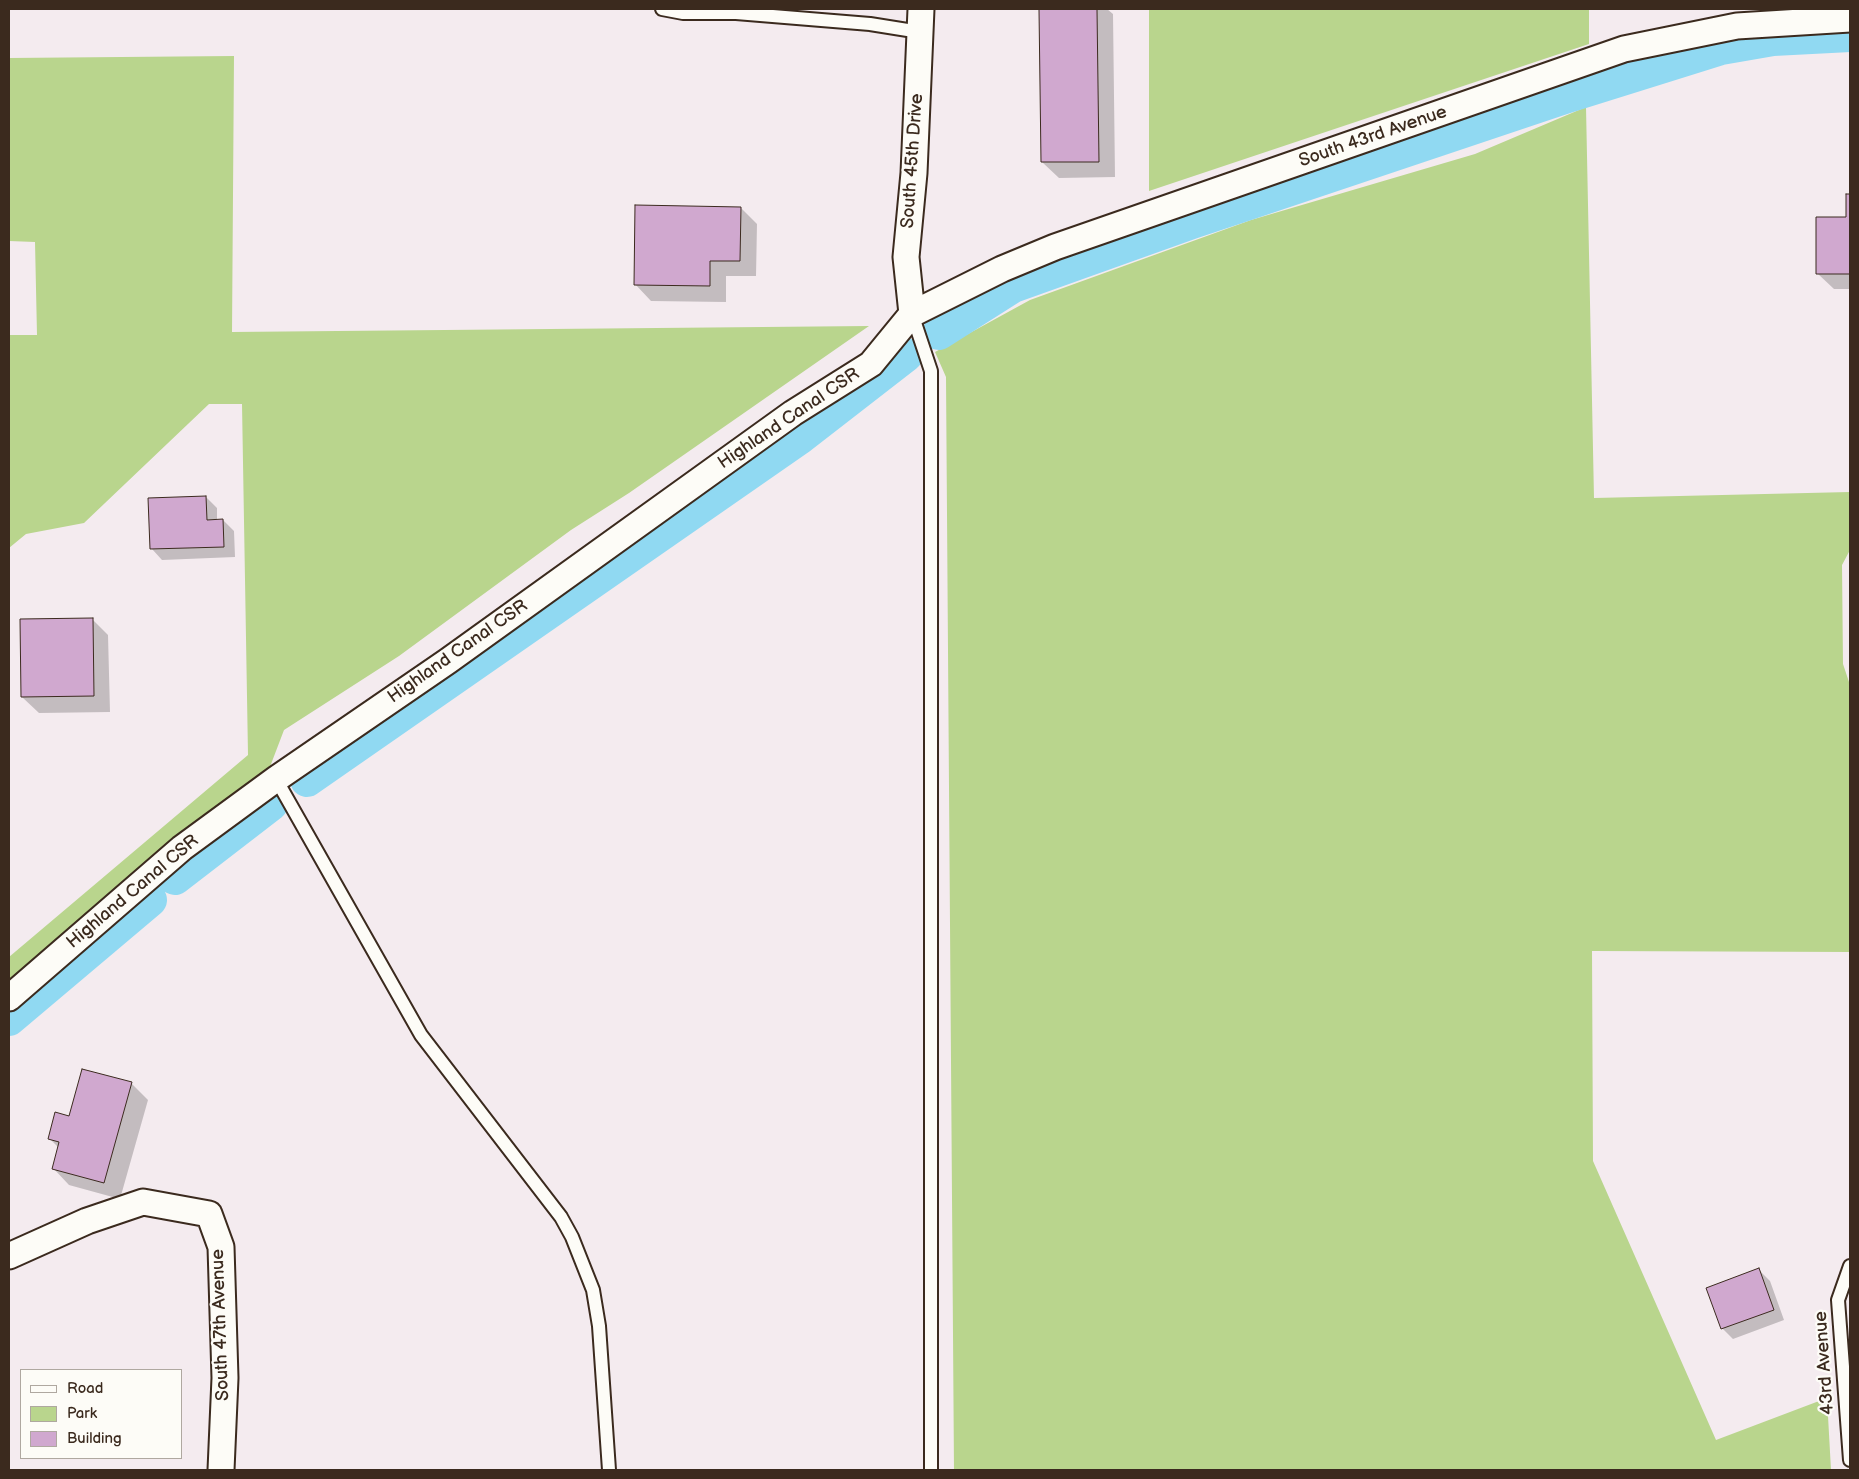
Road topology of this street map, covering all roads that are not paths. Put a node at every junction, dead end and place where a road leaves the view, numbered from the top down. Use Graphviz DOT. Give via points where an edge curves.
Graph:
graph roads {
  1 [pos="662,9"];
  2 [pos="717,11"];
  3 [pos="1850,19"];
  4 [pos="920,20"];
  5 [pos="912,314"];
  6 [pos="276,779"];
  7 [pos="9,998"];
  8 [pos="9,1256"];
  9 [pos="1850,1266"];
  10 [pos="1850,1460"];
  11 [pos="220,1470"];
  12 [pos="609,1470"];
  13 [pos="931,1470"];
  1 -- 2 [label="lane" via="683,13"];
  2 -- 4 [label="lane" via="870,24"];
  3 -- 5 [label="street, South 43rd Avenue" via="1736,26 1624,49 1055,247 1002,269"];
  4 -- 5 [label="street, South 45th Drive" via="914,173 906,257"];
  5 -- 6 [label="street, Highland Canal CSR" via="871,364 793,413 448,661"];
  5 -- 13 [label="lane" via="931,371"];
  6 -- 7 [label="street, Highland Canal CSR" via="182,848"];
  6 -- 12 [label="lane" via="421,1035 561,1217 572,1237 593,1290 600,1326"];
  8 -- 11 [label="street, South 47th Avenue" via="87,1221 143,1202 209,1214 221,1247 225,1378"];
  9 -- 10 [label="lane, 43rd Avenue" via="1838,1300"];
}
